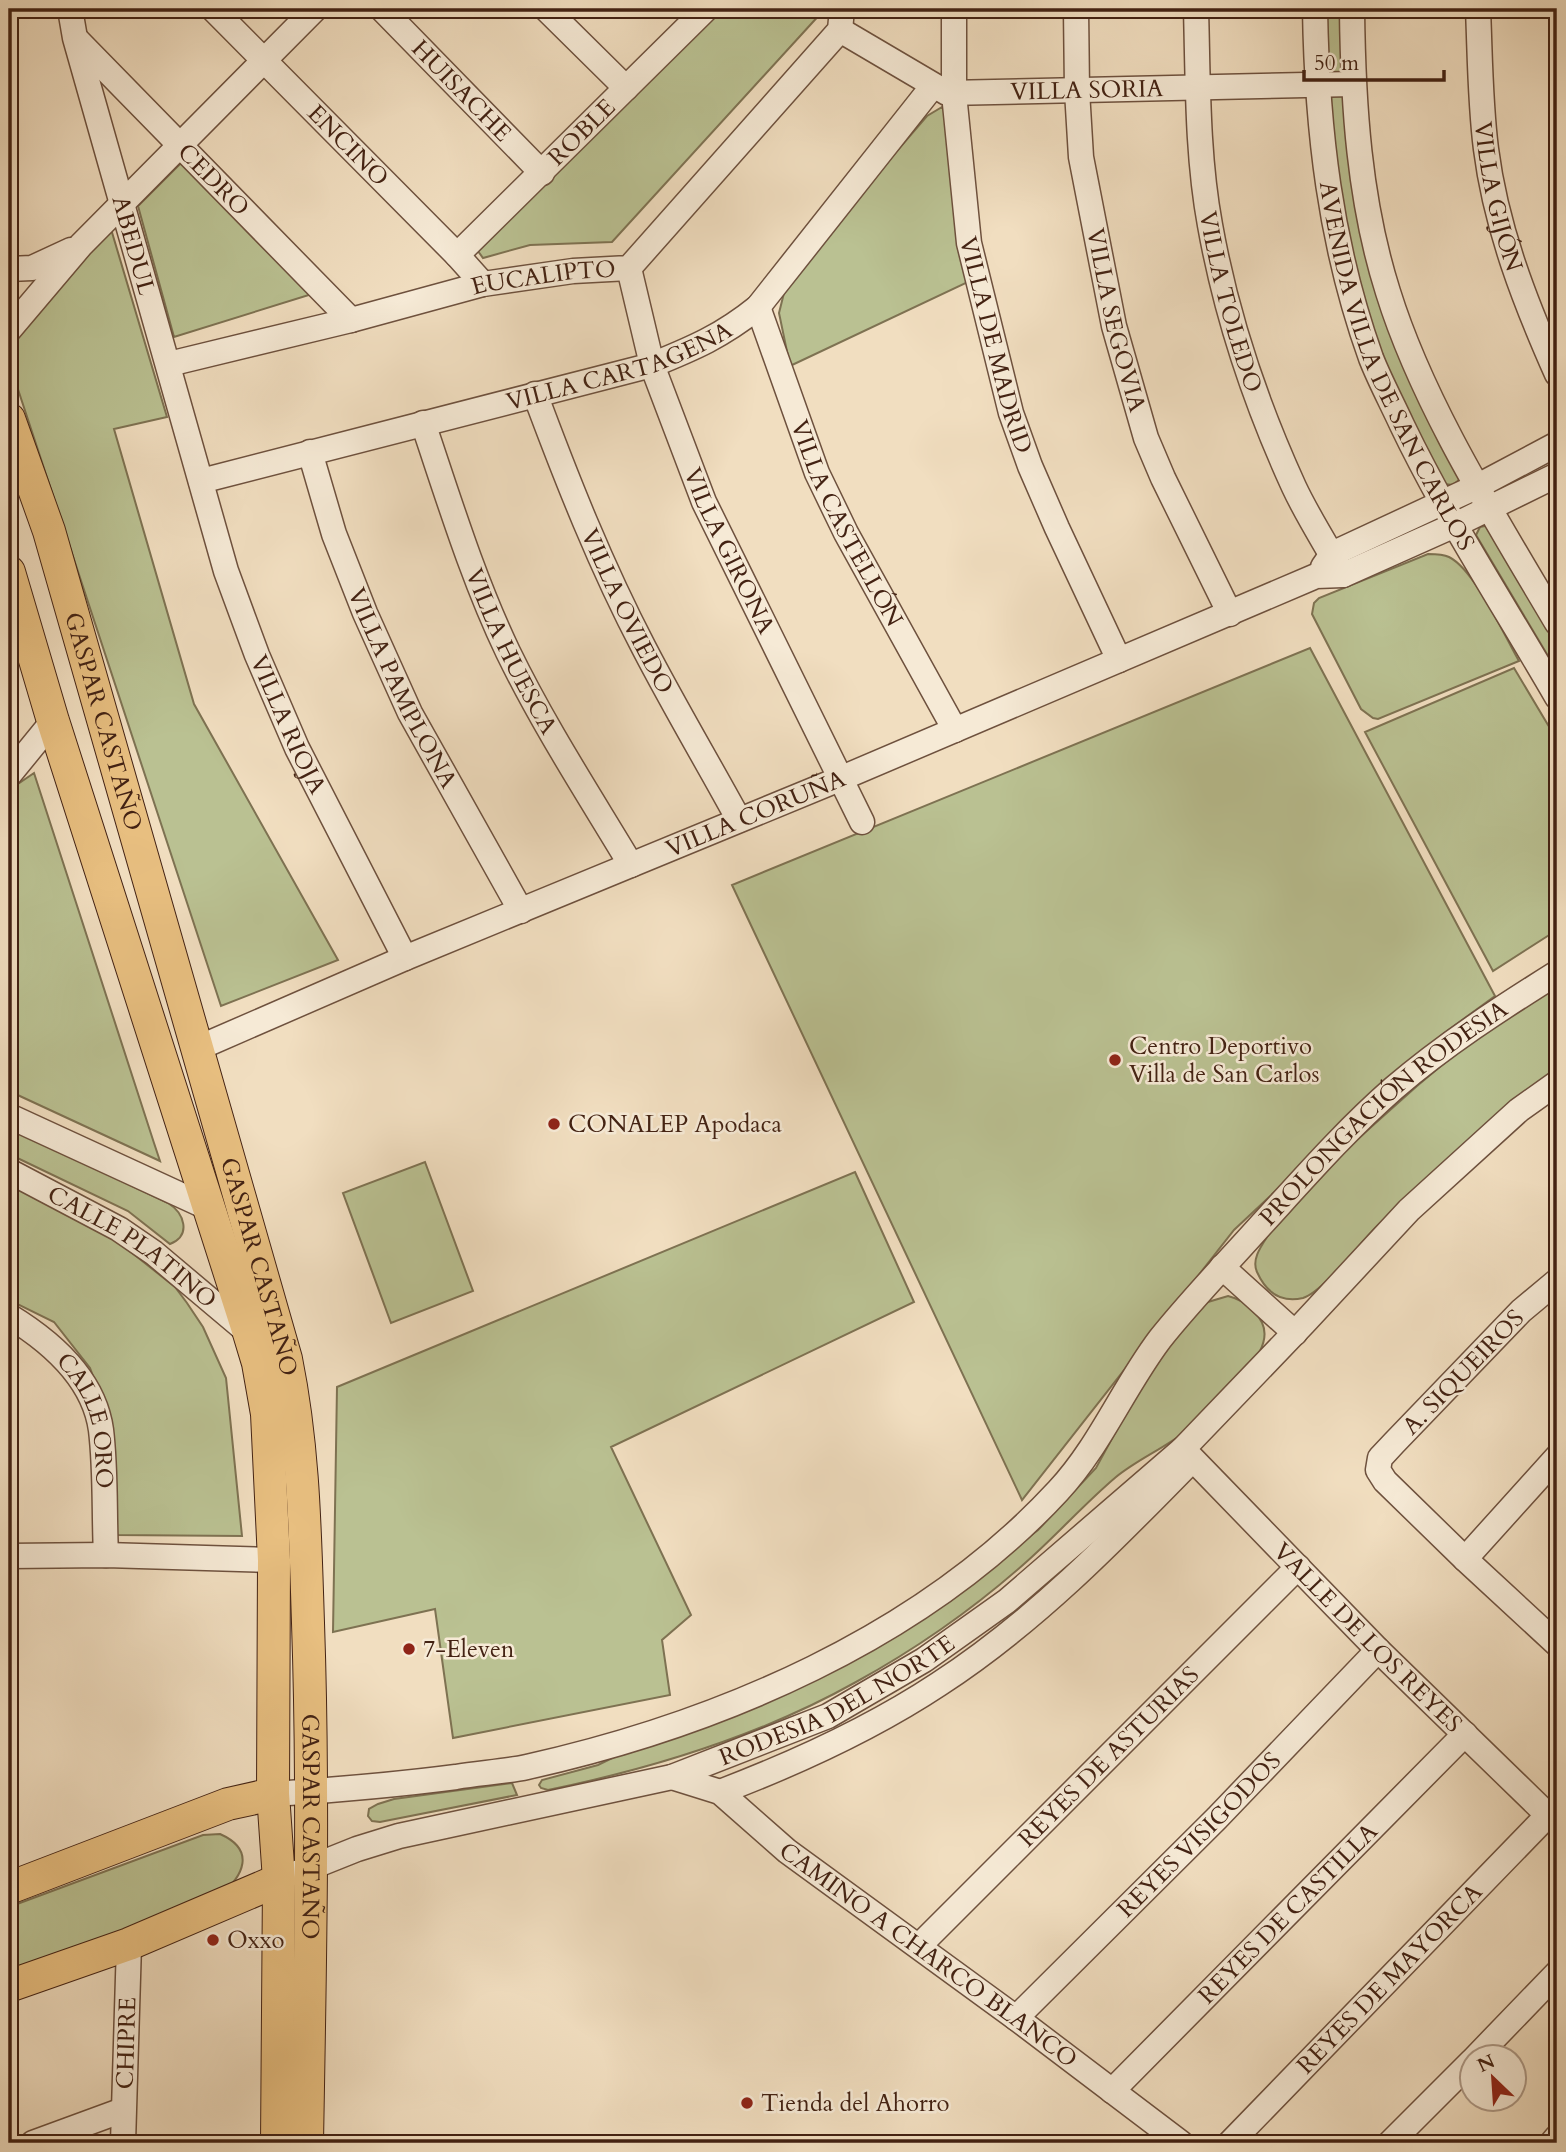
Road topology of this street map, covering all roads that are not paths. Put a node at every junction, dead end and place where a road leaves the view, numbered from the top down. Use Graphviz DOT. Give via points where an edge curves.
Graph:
graph roads {
  1 [pos="70,9"];
  2 [pos="213,9"];
  3 [pos="315,9"];
  4 [pos="382,9"];
  5 [pos="546,9"];
  6 [pos="706,9"];
  7 [pos="954,9"];
  8 [pos="1076,9"];
  9 [pos="1196,9"];
  10 [pos="1315,9"];
  11 [pos="1352,9"];
  12 [pos="1478,9"];
  13 [pos="841,20"];
  14 [pos="75,38"];
  15 [pos="265,61"];
  16 [pos="1353,84"];
  17 [pos="1316,86"];
  18 [pos="626,88"];
  19 [pos="1198,89"];
  20 [pos="943,90"];
  21 [pos="1077,90"];
  22 [pos="181,146"];
  23 [pos="542,173"];
  24 [pos="123,204"];
  25 [pos="81,245"];
  26 [pos="457,255"];
  27 [pos="629,268"];
  28 [pos="9,269"];
  29 [pos="483,284"];
  30 [pos="758,307"];
  31 [pos="351,320"];
  32 [pos="9,330"];
  33 [pos="169,364"];
  34 [pos="652,365"];
  35 [pos="1557,374"];
  36 [pos="535,394"];
  37 [pos="9,419"];
  38 [pos="423,423"];
  39 [pos="1557,444"];
  40 [pos="310,452"];
  41 [pos="1557,475"];
  42 [pos="201,481"];
  43 [pos="1478,486"];
  44 [pos="1442,502"];
  45 [pos="1490,509"];
  46 [pos="1455,525"];
  47 [pos="1338,565"];
  48 [pos="9,572"];
  49 [pos="1230,614"];
  50 [pos="1557,623"];
  51 [pos="1119,660"];
  52 [pos="1557,697"];
  53 [pos="53,721"];
  54 [pos="956,730"];
  55 [pos="9,775"];
  56 [pos="842,778"];
  57 [pos="740,820"];
  58 [pos="862,822"];
  59 [pos="631,864"];
  60 [pos="521,911"];
  61 [pos="405,958"];
  62 [pos="1557,973"];
  63 [pos="196,1049"];
  64 [pos="1557,1083"];
  65 [pos="9,1116"];
  66 [pos="9,1171"];
  67 [pos="211,1209"];
  68 [pos="1222,1267"];
  69 [pos="1557,1281"];
  70 [pos="9,1316"];
  71 [pos="249,1332"];
  72 [pos="1295,1333"];
  73 [pos="1188,1454"];
  74 [pos="1557,1457"];
  75 [pos="106,1555"];
  76 [pos="9,1556"];
  77 [pos="274,1559"];
  78 [pos="1465,1559"];
  79 [pos="1298,1567"];
  80 [pos="1555,1638"];
  81 [pos="1378,1650"];
  82 [pos="1465,1734"];
  83 [pos="672,1777"];
  84 [pos="312,1792"];
  85 [pos="720,1792"];
  86 [pos="273,1794"];
  87 [pos="1553,1820"];
  88 [pos="313,1866"];
  89 [pos="279,1880"];
  90 [pos="9,1888"];
  91 [pos="129,1944"];
  92 [pos="919,1946"];
  93 [pos="1557,1973"];
  94 [pos="9,1986"];
  95 [pos="1016,2018"];
  96 [pos="1488,2044"];
  97 [pos="1458,2074"];
  98 [pos="1112,2091"];
  99 [pos="124,2110"];
  100 [pos="1557,2137"];
  101 [pos="33,2143"];
  102 [pos="123,2143"];
  103 [pos="277,2143"];
  104 [pos="307,2143"];
  105 [pos="1181,2143"];
  106 [pos="1230,2143"];
  107 [pos="1390,2143"];
  108 [pos="1552,2143"];
  1 -- 14 [label="street, ABEDUL"];
  2 -- 15 [label="street, ENCINO"];
  3 -- 15 [label="street"];
  4 -- 23 [label="street, HUISACHE"];
  5 -- 18 [label="street"];
  6 -- 18 [label="street, ROBLE"];
  7 -- 20 [label="street, VILLA DE MADRID"];
  8 -- 21 [label="street, VILLA SEGOVIA"];
  9 -- 19 [label="street, VILLA TOLEDO"];
  10 -- 17 [label="street, AVENIDA VILLA DE SAN CARLOS"];
  11 -- 16 [label="street, AVENIDA VILLA DE SAN CARLOS"];
  12 -- 35 [label="street, VILLA GIJÓN" via="1486,150 1495,199 1524,299"];
  13 -- 20 [label="street"];
  13 -- 27 [label="street, EUCALIPTO"];
  14 -- 22 [label="street, CEDRO"];
  14 -- 24 [label="street, ABEDUL"];
  15 -- 22 [label="street"];
  15 -- 26 [label="street, ENCINO"];
  16 -- 17 [label="street, VILLA SORIA"];
  16 -- 43 [label="street, AVENIDA VILLA DE SAN CARLOS" via="1366,198 1388,292 1416,365"];
  17 -- 19 [label="street, VILLA SORIA"];
  17 -- 44 [label="street, AVENIDA VILLA DE SAN CARLOS" via="1326,178 1346,281 1372,360"];
  18 -- 23 [label="street, ROBLE"];
  19 -- 21 [label="street, VILLA SORIA"];
  19 -- 47 [label="street, VILLA TOLEDO" via="1210,224 1229,316 1295,489"];
  20 -- 21 [label="street, VILLA SORIA"];
  20 -- 30 [label="street, VILLA CARTAGENA"];
  20 -- 51 [label="street, VILLA DE MADRID" via="969,243 1011,413 1051,516"];
  21 -- 49 [label="street, VILLA SEGOVIA" via="1081,157 1097,245 1134,398 1163,478"];
  22 -- 24 [label="street"];
  22 -- 31 [label="street, CEDRO"];
  23 -- 26 [label="street, ROBLE"];
  24 -- 25 [label="street"];
  24 -- 33 [label="street, ABEDUL"];
  25 -- 28 [label="street" via="32,268"];
  25 -- 32 [label="street"];
  26 -- 29 [label="street, ENCINO"];
  27 -- 29 [label="street, EUCALIPTO"];
  27 -- 34 [label="street, VILLA GIRONA"];
  29 -- 31 [label="street, EUCALIPTO"];
  30 -- 34 [label="street, VILLA CARTAGENA" via="729,330"];
  30 -- 54 [label="street, VILLA CASTELLÓN" via="817,473"];
  31 -- 33 [label="street, EUCALIPTO"];
  33 -- 42 [label="street, ABEDUL"];
  34 -- 36 [label="street, VILLA CARTAGENA"];
  34 -- 56 [label="street, VILLA GIRONA" via="704,502"];
  36 -- 38 [label="street, VILLA CARTAGENA"];
  36 -- 57 [label="street, VILLA OVIEDO" via="633,625"];
  37 -- 63 [label="main road, GASPAR CASTAÑO" via="48,531"];
  38 -- 40 [label="street, VILLA CARTAGENA"];
  38 -- 59 [label="street, VILLA HUESCA" via="464,545 508,651 543,720"];
  39 -- 43 [label="street, VILLA CORUÑA"];
  40 -- 42 [label="street, VILLA CARTAGENA"];
  40 -- 60 [label="street, VILLA PAMPLONA" via="334,534 404,701"];
  41 -- 45 [label="street, VILLA CORUÑA"];
  42 -- 61 [label="street, VILLA RIOJA" via="226,571 257,655 297,748"];
  43 -- 44 [label="street, VILLA CORUÑA"];
  43 -- 45 [label="street, AVENIDA VILLA DE SAN CARLOS"];
  44 -- 46 [label="street, AVENIDA VILLA DE SAN CARLOS"];
  44 -- 47 [label="street, VILLA CORUÑA"];
  45 -- 46 [label="street, VILLA CORUÑA"];
  45 -- 50 [label="street, AVENIDA VILLA DE SAN CARLOS"];
  46 -- 47 [label="street, VILLA CORUÑA"];
  46 -- 52 [label="street, AVENIDA VILLA DE SAN CARLOS"];
  47 -- 49 [label="street, VILLA CORUÑA"];
  48 -- 53 [label="main road, GASPAR CASTAÑO"];
  49 -- 51 [label="street, VILLA CORUÑA"];
  51 -- 54 [label="street, VILLA CORUÑA"];
  53 -- 55 [label="street"];
  53 -- 67 [label="main road, GASPAR CASTAÑO"];
  54 -- 56 [label="street, VILLA CORUÑA"];
  56 -- 57 [label="street, VILLA CORUÑA"];
  56 -- 58 [label="street, VILLA GIRONA"];
  57 -- 59 [label="street, VILLA CORUÑA"];
  59 -- 60 [label="street, VILLA CORUÑA"];
  60 -- 61 [label="street, VILLA CORUÑA"];
  61 -- 63 [label="street, VILLA CORUÑA"];
  62 -- 68 [label="street, PROLONGACIÓN RODESIA" via="1394,1088 1333,1146"];
  63 -- 84 [label="main road, GASPAR CASTAÑO" via="297,1411"];
  64 -- 72 [label="street" via="1519,1110 1409,1210"];
  65 -- 67 [label="street"];
  66 -- 71 [label="street, CALLE PLATINO" via="120,1229"];
  67 -- 71 [label="main road, GASPAR CASTAÑO"];
  68 -- 72 [label="street"];
  68 -- 84 [label="street, RODESIA DEL NORTE" via="1161,1338 1059,1491 980,1564 884,1629 726,1708 634,1740 523,1768"];
  69 -- 78 [label="street, A. SIQUEIROS" via="1521,1311 1380,1458 1378,1470 1385,1480"];
  70 -- 75 [label="street, CALLE ORO" via="41,1337 74,1369 91,1398 101,1428"];
  71 -- 77 [label="main road, GASPAR CASTAÑO" via="267,1414"];
  72 -- 73 [label="street, RODESIA DEL NORTE"];
  73 -- 79 [label="street, VALLE DE LOS REYES"];
  73 -- 83 [label="street, RODESIA DEL NORTE" via="1007,1601 924,1660 828,1716"];
  73 -- 85 [label="street" via="1098,1554 1016,1627 939,1684 781,1769"];
  74 -- 78 [label="street"];
  75 -- 76 [label="street"];
  75 -- 77 [label="street"];
  77 -- 86 [label="main road, GASPAR CASTAÑO"];
  78 -- 80 [label="street"];
  79 -- 81 [label="street, VALLE DE LOS REYES"];
  79 -- 92 [label="street, REYES DE ASTURIAS"];
  81 -- 82 [label="street, VALLE DE LOS REYES"];
  81 -- 95 [label="street, REYES VISIGODOS"];
  82 -- 87 [label="street, VALLE DE LOS REYES"];
  82 -- 98 [label="street, REYES DE CASTILLA"];
  83 -- 85 [label="street, CAMINO A CHARCO BLANCO"];
  83 -- 88 [label="street, RODESIA DEL NORTE" via="399,1836"];
  84 -- 86 [label="street, RODESIA DEL NORTE"];
  84 -- 88 [label="main road, GASPAR CASTAÑO"];
  85 -- 92 [label="street, CAMINO A CHARCO BLANCO" via="786,1851"];
  86 -- 89 [label="main road, GASPAR CASTAÑO"];
  86 -- 90 [label="main road" via="228,1804"];
  87 -- 106 [label="street, REYES DE MAYORCA"];
  88 -- 89 [label="street, RODESIA DEL NORTE"];
  88 -- 104 [label="main road, GASPAR CASTAÑO"];
  89 -- 91 [label="main road"];
  89 -- 103 [label="main road, GASPAR CASTAÑO"];
  91 -- 94 [label="main road"];
  91 -- 99 [label="street, CHIPRE"];
  92 -- 95 [label="street, CAMINO A CHARCO BLANCO"];
  93 -- 96 [label="street"];
  95 -- 98 [label="street, CAMINO A CHARCO BLANCO"];
  97 -- 107 [label="street"];
  98 -- 105 [label="street, CAMINO A CHARCO BLANCO"];
  99 -- 101 [label="street"];
  99 -- 102 [label="street, CHIPRE"];
  100 -- 108 [label="street"];
}
